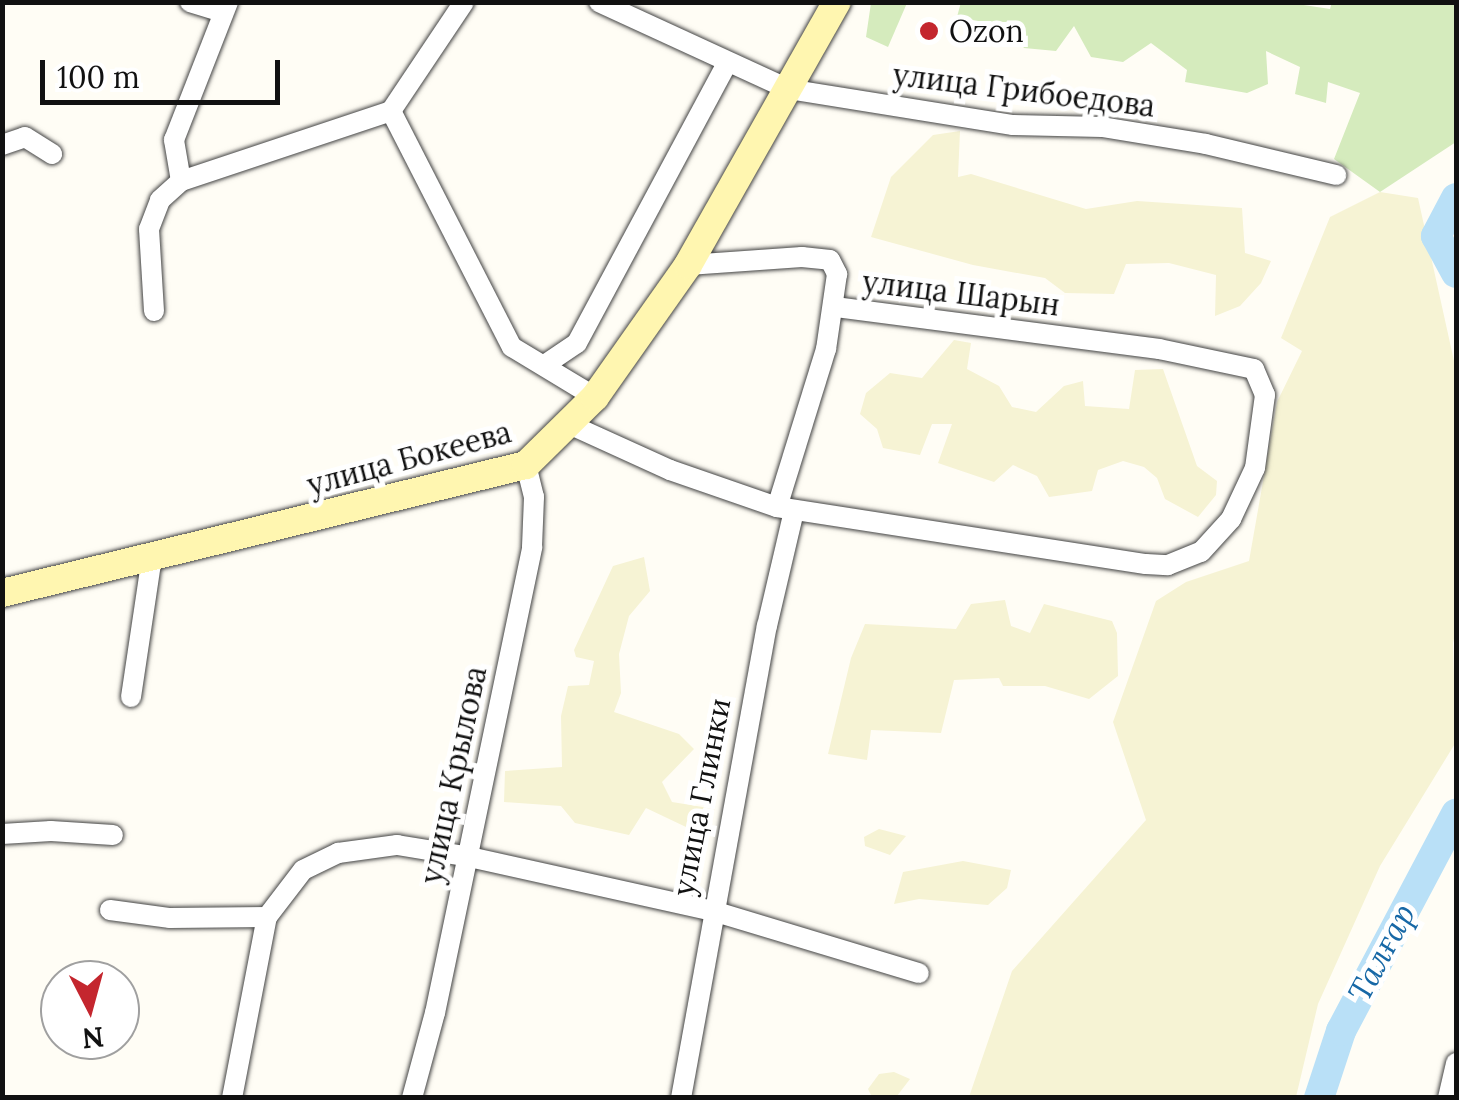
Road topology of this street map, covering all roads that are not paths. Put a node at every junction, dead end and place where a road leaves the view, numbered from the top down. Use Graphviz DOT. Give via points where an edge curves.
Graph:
graph roads {
  1 [pos="190,2"];
  2 [pos="464,2"];
  3 [pos="599,2"];
  4 [pos="836,2"];
  5 [pos="225,7"];
  6 [pos="727,63"];
  7 [pos="788,89"];
  8 [pos="391,110"];
  9 [pos="2,145"];
  10 [pos="52,154"];
  11 [pos="1336,175"];
  12 [pos="180,182"];
  13 [pos="688,266"];
  14 [pos="835,307"];
  15 [pos="154,311"];
  16 [pos="546,364"];
  17 [pos="595,397"];
  18 [pos="571,424"];
  19 [pos="526,464"];
  20 [pos="786,509"];
  21 [pos="152,556"];
  22 [pos="2,593"];
  23 [pos="132,697"];
  24 [pos="2,834"];
  25 [pos="113,835"];
  26 [pos="465,856"];
  27 [pos="110,910"];
  28 [pos="713,911"];
  29 [pos="267,916"];
  30 [pos="920,973"];
  31 [pos="1456,1063"];
  32 [pos="232,1098"];
  33 [pos="412,1098"];
  34 [pos="680,1098"];
  35 [pos="1448,1098"];
  1 -- 5 [label="street"];
  2 -- 8 [label="street"];
  3 -- 6 [label="street, улица Грибоедова"];
  4 -- 7 [label="main road"];
  5 -- 12 [label="street" via="174,140"];
  6 -- 7 [label="street, улица Грибоедова"];
  6 -- 16 [label="street" via="578,343"];
  7 -- 11 [label="street, улица Грибоедова" via="1013,125 1102,127"];
  7 -- 13 [label="main road"];
  8 -- 12 [label="street"];
  8 -- 16 [label="street" via="512,347"];
  9 -- 10 [label="street" via="25,137"];
  12 -- 15 [label="street" via="160,200 149,229"];
  13 -- 14 [label="street, улица Шарын" via="830,260 837,274"];
  13 -- 17 [label="main road"];
  14 -- 20 [label="street, улица Глинки"];
  14 -- 20 [label="street, улица Шарын" via="1160,349 1254,370 1265,394 1255,468 1231,519 1202,552 1168,565"];
  16 -- 17 [label="street"];
  17 -- 18 [label="main road"];
  18 -- 19 [label="main road, улица Бокеева"];
  18 -- 20 [label="street" via="670,470"];
  19 -- 21 [label="main road, улица Бокеева"];
  19 -- 26 [label="street, улица Крылова" via="534,497 532,547"];
  20 -- 28 [label="street, улица Глинки"];
  21 -- 22 [label="main road, улица Бокеева"];
  21 -- 23 [label="street"];
  24 -- 25 [label="street"];
  26 -- 28 [label="street"];
  26 -- 29 [label="street" via="397,845 338,853 303,870"];
  26 -- 33 [label="street, улица Крылова"];
  27 -- 29 [label="street" via="170,918"];
  28 -- 30 [label="street"];
  28 -- 34 [label="street, улица Глинки"];
  29 -- 32 [label="street"];
  31 -- 35 [label="street"];
}
